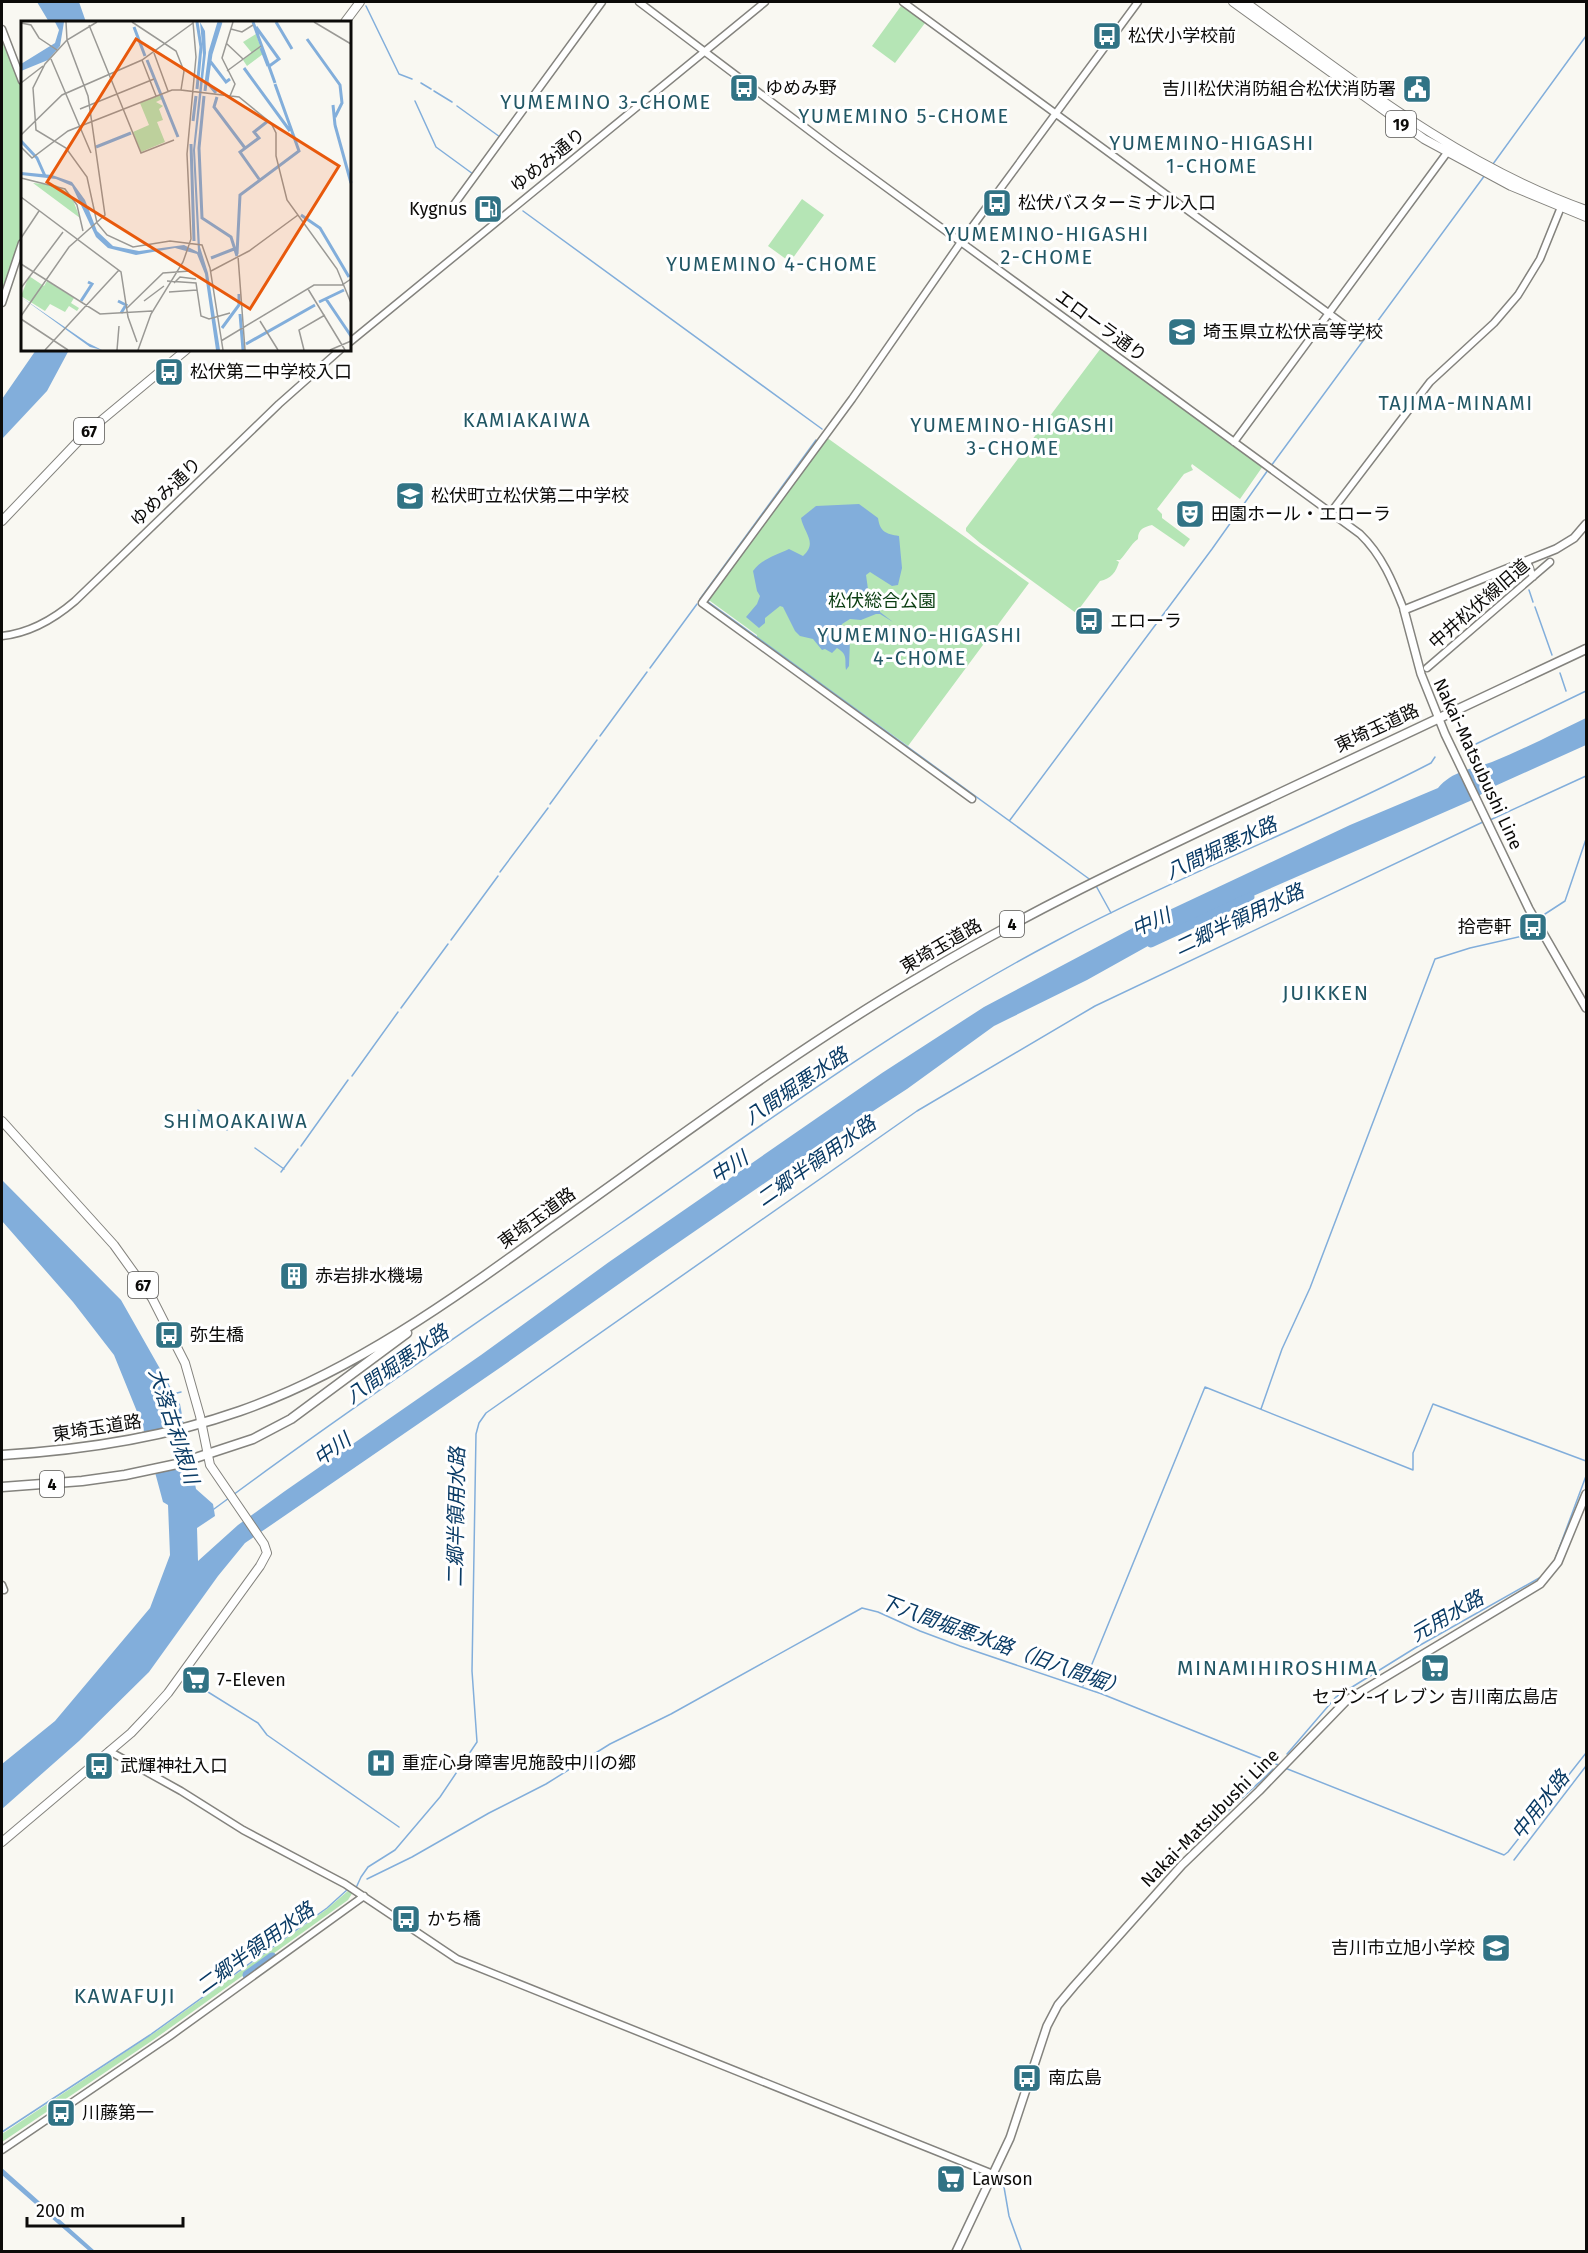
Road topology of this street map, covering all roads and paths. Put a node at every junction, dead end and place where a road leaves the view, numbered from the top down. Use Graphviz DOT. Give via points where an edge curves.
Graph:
graph roads {
  1 [pos="360,2"];
  2 [pos="602,2"];
  3 [pos="639,2"];
  4 [pos="765,2"];
  5 [pos="903,2"];
  6 [pos="1138,2"];
  7 [pos="1233,2"];
  8 [pos="1245,2"];
  9 [pos="346,21"];
  10 [pos="2,29"];
  11 [pos="705,52"];
  12 [pos="21,78"];
  13 [pos="1056,113"];
  14 [pos="1450,150"];
  15 [pos="1561,207"];
  16 [pos="450,210"];
  17 [pos="1587,210"];
  18 [pos="1587,217"];
  19 [pos="961,242"];
  20 [pos="21,246"];
  21 [pos="2,303"];
  22 [pos="1328,313"];
  23 [pos="1361,337"];
  24 [pos="351,341"];
  25 [pos="185,351"];
  26 [pos="339,351"];
  27 [pos="1234,442"];
  28 [pos="1331,512"];
  29 [pos="2,521"];
  30 [pos="1587,524"];
  31 [pos="1527,561"];
  32 [pos="1550,562"];
  33 [pos="1533,577"];
  34 [pos="1404,610"];
  35 [pos="2,636"];
  36 [pos="1587,649"];
  37 [pos="1427,668"];
  38 [pos="1438,718"];
  39 [pos="972,799"];
  40 [pos="1587,1008"];
  41 [pos="2,1121"];
  42 [pos="482,1278"];
  43 [pos="197,1424"];
  44 [pos="2,1455"];
  45 [pos="204,1456"];
  46 [pos="2,1487"];
  47 [pos="1587,1494"];
  48 [pos="109,1751"];
  49 [pos="2,1842"];
  50 [pos="362,1894"];
  51 [pos="2,2150"];
  52 [pos="993,2174"];
  53 [pos="956,2252"];
  1 -- 9 [label="main road"];
  2 -- 16 [label="street"];
  3 -- 11 [label="street, エローラ通り"];
  4 -- 11 [label="street, ゆめみ通り"];
  5 -- 13 [label="street"];
  6 -- 13 [label="street"];
  7 -- 14 [label="main road, 19" via="1387,113"];
  8 -- 14 [label="main road, 19"];
  10 -- 12 [label="street"];
  11 -- 19 [label="street, エローラ通り"];
  11 -- 24 [label="street, ゆめみ通り"];
  13 -- 19 [label="street"];
  13 -- 22 [label="street"];
  14 -- 15 [label="main road, 19" via="1511,186"];
  14 -- 17 [label="main road, 19"];
  14 -- 22 [label="street"];
  15 -- 18 [label="main road, 19"];
  15 -- 28 [label="street" via="1539,259 1518,295 1494,323 1430,382"];
  19 -- 27 [label="street, エローラ通り"];
  19 -- 39 [label="street" via="702,603"];
  20 -- 21 [label="street"];
  22 -- 23 [label="street"];
  22 -- 27 [label="street"];
  25 -- 29 [label="main road, 67" via="85,434"];
  26 -- 35 [label="street, ゆめみ通り" via="75,601 36,627"];
  27 -- 28 [label="street, エローラ通り"];
  28 -- 34 [label="street, エローラ通り" via="1369,543 1387,569"];
  30 -- 31 [label="main road" via="1567,543"];
  31 -- 33 [label="street"];
  31 -- 34 [label="main road"];
  32 -- 33 [label="street, 中井松伏線旧道"];
  33 -- 37 [label="street, 中井松伏線旧道"];
  34 -- 38 [label="main road, Nakai-Matsubushi Line" via="1421,674"];
  36 -- 38 [label="highway, 東埼玉道路 / 4"];
  38 -- 40 [label="main road, Nakai-Matsubushi Line" via="1529,909"];
  38 -- 42 [label="highway, 東埼玉道路 / 4" via="1095,880 921,975 771,1071"];
  41 -- 43 [label="main road, 67" via="136,1273 179,1347 190,1380"];
  42 -- 43 [label="highway, 東埼玉道路 / 4" via="340,1368 237,1412"];
  42 -- 45 [label="highway, 東埼玉道路 / 4" via="291,1419 265,1434"];
  43 -- 44 [label="highway, 東埼玉道路 / 4" via="97,1446"];
  43 -- 45 [label="main road, 67"];
  45 -- 46 [label="highway, 東埼玉道路 / 4" via="103,1479"];
  45 -- 48 [label="main road, 67" via="267,1553 168,1693"];
  47 -- 52 [label="main road, Nakai-Matsubushi Line" via="1558,1562 1540,1584 1347,1700 1182,1865 1074,1986 1047,2026 1017,2120"];
  48 -- 49 [label="main road, 67"];
  48 -- 50 [label="street"];
  50 -- 51 [label="street" via="170,2036"];
  50 -- 52 [label="street" via="458,1959"];
  52 -- 53 [label="main road, Nakai-Matsubushi Line"];
}
